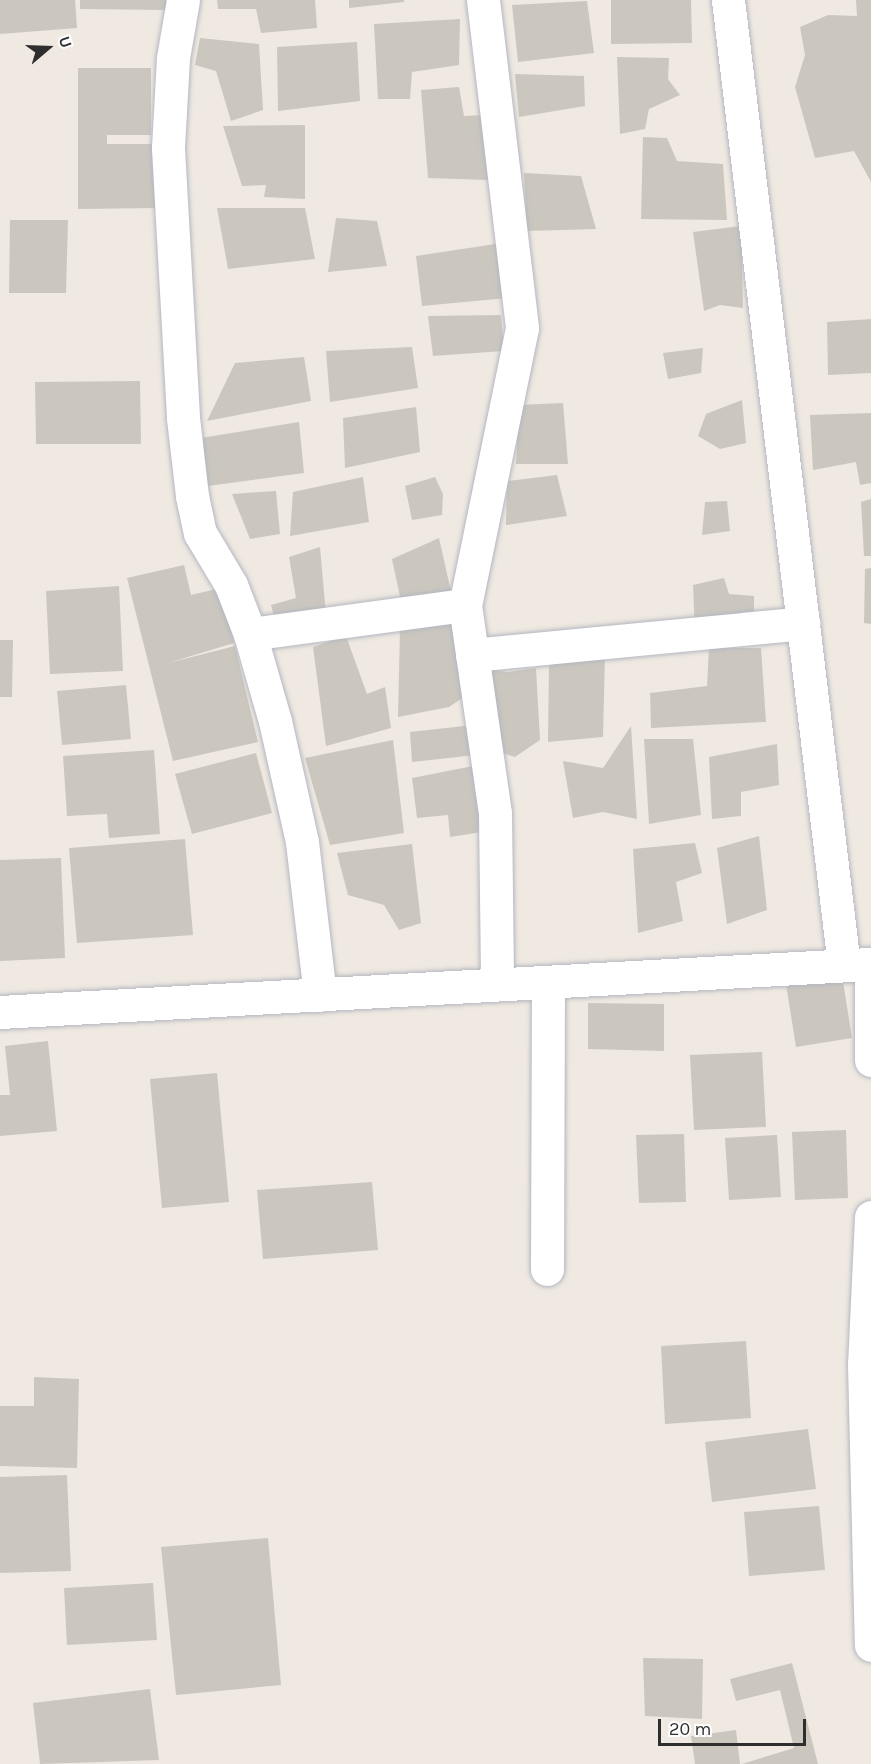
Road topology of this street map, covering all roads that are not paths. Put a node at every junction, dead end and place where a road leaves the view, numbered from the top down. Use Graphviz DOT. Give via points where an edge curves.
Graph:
graph roads {
  1 [pos="183,0"];
  2 [pos="483,0"];
  3 [pos="728,0"];
  4 [pos="465,605"];
  5 [pos="803,623"];
  6 [pos="250,634"];
  7 [pos="472,655"];
  8 [pos="862,965"];
  9 [pos="548,982"];
  10 [pos="497,984"];
  11 [pos="320,995"];
  12 [pos="0,1012"];
  13 [pos="871,1060"];
  14 [pos="871,1217"];
  15 [pos="547,1269"];
  16 [pos="871,1645"];
  1 -- 6 [label="street" via="173,58 168,148 183,418 200,533 231,585"];
  2 -- 4 [label="street" via="522,328"];
  3 -- 5 [label="street"];
  4 -- 6 [label="street"];
  4 -- 7 [label="street"];
  5 -- 7 [label="street"];
  5 -- 8 [label="street"];
  6 -- 11 [label="street" via="302,842"];
  7 -- 10 [label="street" via="495,813"];
  8 -- 9 [label="street"];
  8 -- 13 [label="street"];
  9 -- 10 [label="street"];
  9 -- 15 [label="street"];
  10 -- 11 [label="street"];
  11 -- 12 [label="street"];
  14 -- 16 [label="street" via="864,1364"];
}
